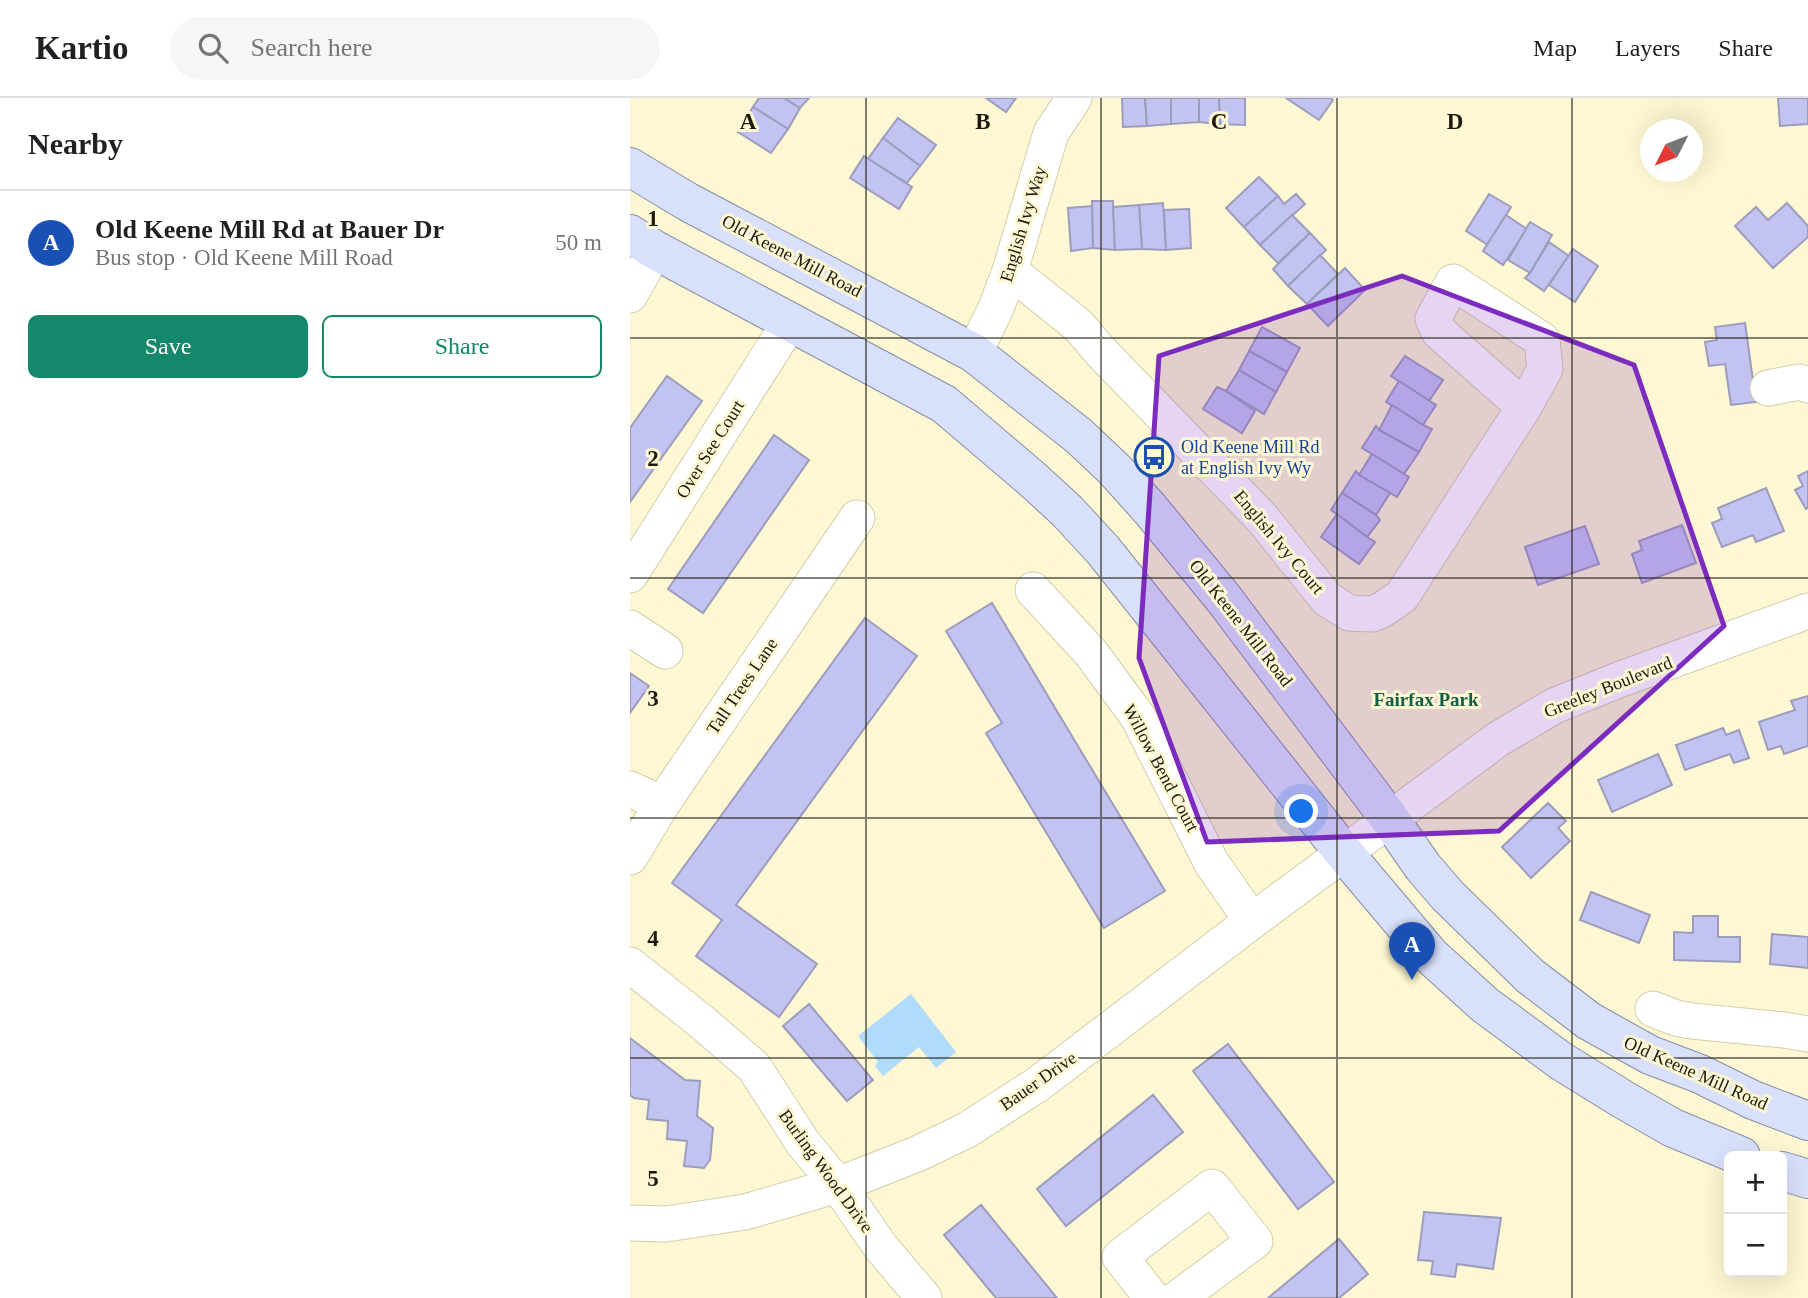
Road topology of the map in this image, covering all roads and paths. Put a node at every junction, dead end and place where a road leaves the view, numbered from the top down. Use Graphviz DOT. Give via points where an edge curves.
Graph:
graph roads {
  1 [pos="1074,98"];
  2 [pos="630,167"];
  3 [pos="643,242"];
  4 [pos="1010,271"];
  5 [pos="630,295"];
  6 [pos="790,322"];
  7 [pos="974,353"];
  8 [pos="1808,385"];
  9 [pos="1768,388"];
  10 [pos="1524,407"];
  11 [pos="857,517"];
  12 [pos="630,575"];
  13 [pos="1033,590"];
  14 [pos="1808,611"];
  15 [pos="630,628"];
  16 [pos="665,650"];
  17 [pos="630,789"];
  18 [pos="663,804"];
  19 [pos="1389,818"];
  20 [pos="1344,853"];
  21 [pos="630,857"];
  22 [pos="1252,921"];
  23 [pos="630,965"];
  24 [pos="1653,1009"];
  25 [pos="1808,1034"];
  26 [pos="1808,1121"];
  27 [pos="1729,1151"];
  28 [pos="1787,1173"];
  29 [pos="1808,1179"];
  30 [pos="838,1185"];
  31 [pos="630,1223"];
  32 [pos="924,1298"];
  33 [pos="1152,1298"];
  34 [pos="1178,1298"];
  1 -- 4 [label="street, English Ivy Way" via="1051,133"];
  2 -- 7 [label="main road, Old Keene Mill Road"];
  3 -- 5 [label="street"];
  3 -- 6 [label="main road"];
  4 -- 7 [label="street, English Ivy Way"];
  4 -- 10 [label="street, English Ivy Court" via="1078,325 1262,518 1327,599 1349,613 1372,614 1402,596"];
  6 -- 12 [label="street, Over See Court"];
  6 -- 20 [label="main road" via="944,404 1067,511"];
  7 -- 19 [label="main road, Old Keene Mill Road" via="1079,436 1150,509"];
  8 -- 9 [label="street" via="1798,382"];
  11 -- 18 [label="street, Tall Trees Lane"];
  13 -- 22 [label="street, Willow Bend Court" via="1091,653 1138,717 1211,862"];
  14 -- 19 [label="street, Greeley Boulevard" via="1554,706 1499,739"];
  15 -- 16 [label="street"];
  17 -- 18 [label="street"];
  18 -- 21 [label="street, Tall Trees Lane"];
  19 -- 20 [label="street, Bauer Drive"];
  19 -- 26 [label="main road, Old Keene Mill Road" via="1448,895 1530,976 1589,1021 1650,1055"];
  20 -- 22 [label="street, Bauer Drive"];
  20 -- 27 [label="main road" via="1430,955 1485,1005 1624,1100"];
  22 -- 30 [label="street, Bauer Drive" via="1038,1084 977,1124"];
  23 -- 30 [label="street, Burling Wood Drive" via="754,1067 803,1143"];
  24 -- 25 [label="street" via="1692,1021"];
  28 -- 29 [label="main road"];
  30 -- 31 [label="street, Bauer Drive" via="745,1212 666,1224"];
  30 -- 32 [label="street, Burling Wood Drive" via="880,1246"];
  33 -- 34 [label="street" via="1120,1257 1212,1187 1255,1241"];
}
